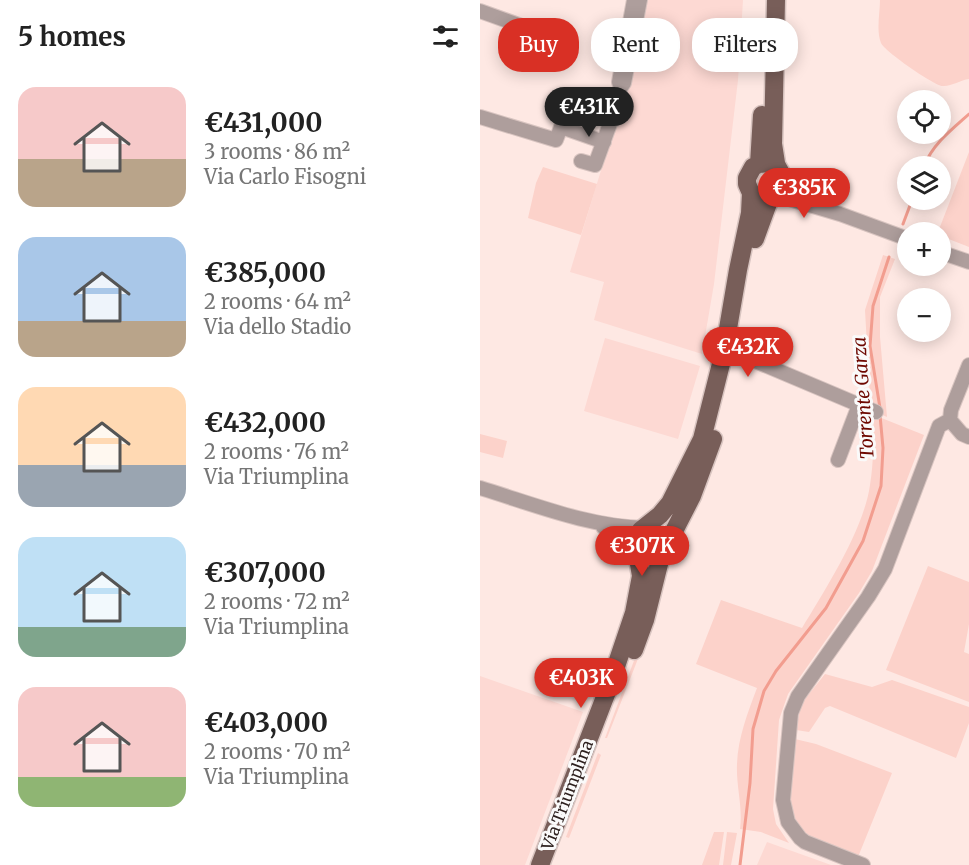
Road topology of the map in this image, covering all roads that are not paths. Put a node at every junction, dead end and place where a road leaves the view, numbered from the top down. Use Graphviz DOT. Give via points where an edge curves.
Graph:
graph roads {
  1 [pos="634,0"];
  2 [pos="640,0"];
  3 [pos="767,0"];
  4 [pos="776,0"];
  5 [pos="480,11"];
  6 [pos="499,18"];
  7 [pos="620,91"];
  8 [pos="480,117"];
  9 [pos="604,141"];
  10 [pos="582,161"];
  11 [pos="773,181"];
  12 [pos="751,193"];
  13 [pos="897,235"];
  14 [pos="951,256"];
  15 [pos="969,262"];
  16 [pos="742,352"];
  17 [pos="969,365"];
  18 [pos="859,405"];
  19 [pos="876,412"];
  20 [pos="950,420"];
  21 [pos="969,437"];
  22 [pos="838,460"];
  23 [pos="480,488"];
  24 [pos="594,521"];
  25 [pos="646,527"];
  26 [pos="670,537"];
  27 [pos="637,549"];
  28 [pos="660,560"];
  29 [pos="540,865"];
  30 [pos="551,865"];
  31 [pos="863,865"];
  1 -- 7 [label="street"];
  2 -- 7 [label="street"];
  3 -- 11 [label="main road, Via Triumplina"];
  4 -- 11 [label="main road, Via Triumplina"];
  5 -- 6 [label="street"];
  7 -- 9 [label="street" via="615,119"];
  8 -- 9 [label="street" via="556,140 561,127"];
  9 -- 10 [label="street" via="595,165"];
  11 -- 12 [label="main road" via="760,198"];
  11 -- 12 [label="main road, Via Triumplina" via="753,167 747,178"];
  11 -- 13 [label="street" via="840,214"];
  11 -- 16 [label="main road, Via Triumplina" via="752,248"];
  12 -- 25 [label="main road, Via Triumplina" via="724,352 702,439 670,503"];
  14 -- 15 [label="street"];
  16 -- 18 [label="street"];
  16 -- 26 [label="main road, Via Triumplina" via="692,496"];
  17 -- 20 [label="street"];
  18 -- 19 [label="street"];
  18 -- 22 [label="street"];
  20 -- 21 [label="street"];
  20 -- 31 [label="street" via="939,426 894,549 879,579 798,696 791,713 785,817 805,842"];
  23 -- 24 [label="street"];
  24 -- 25 [label="street"];
  24 -- 27 [label="street"];
  25 -- 26 [label="main road" via="661,527"];
  25 -- 27 [label="main road, Via Triumplina" via="637,537"];
  26 -- 28 [label="main road, Via Triumplina" via="670,551"];
  27 -- 28 [label="main road" via="648,560"];
  27 -- 29 [label="main road, Via Triumplina" via="640,585 628,633"];
  28 -- 30 [label="main road, Via Triumplina" via="643,627"];
}
